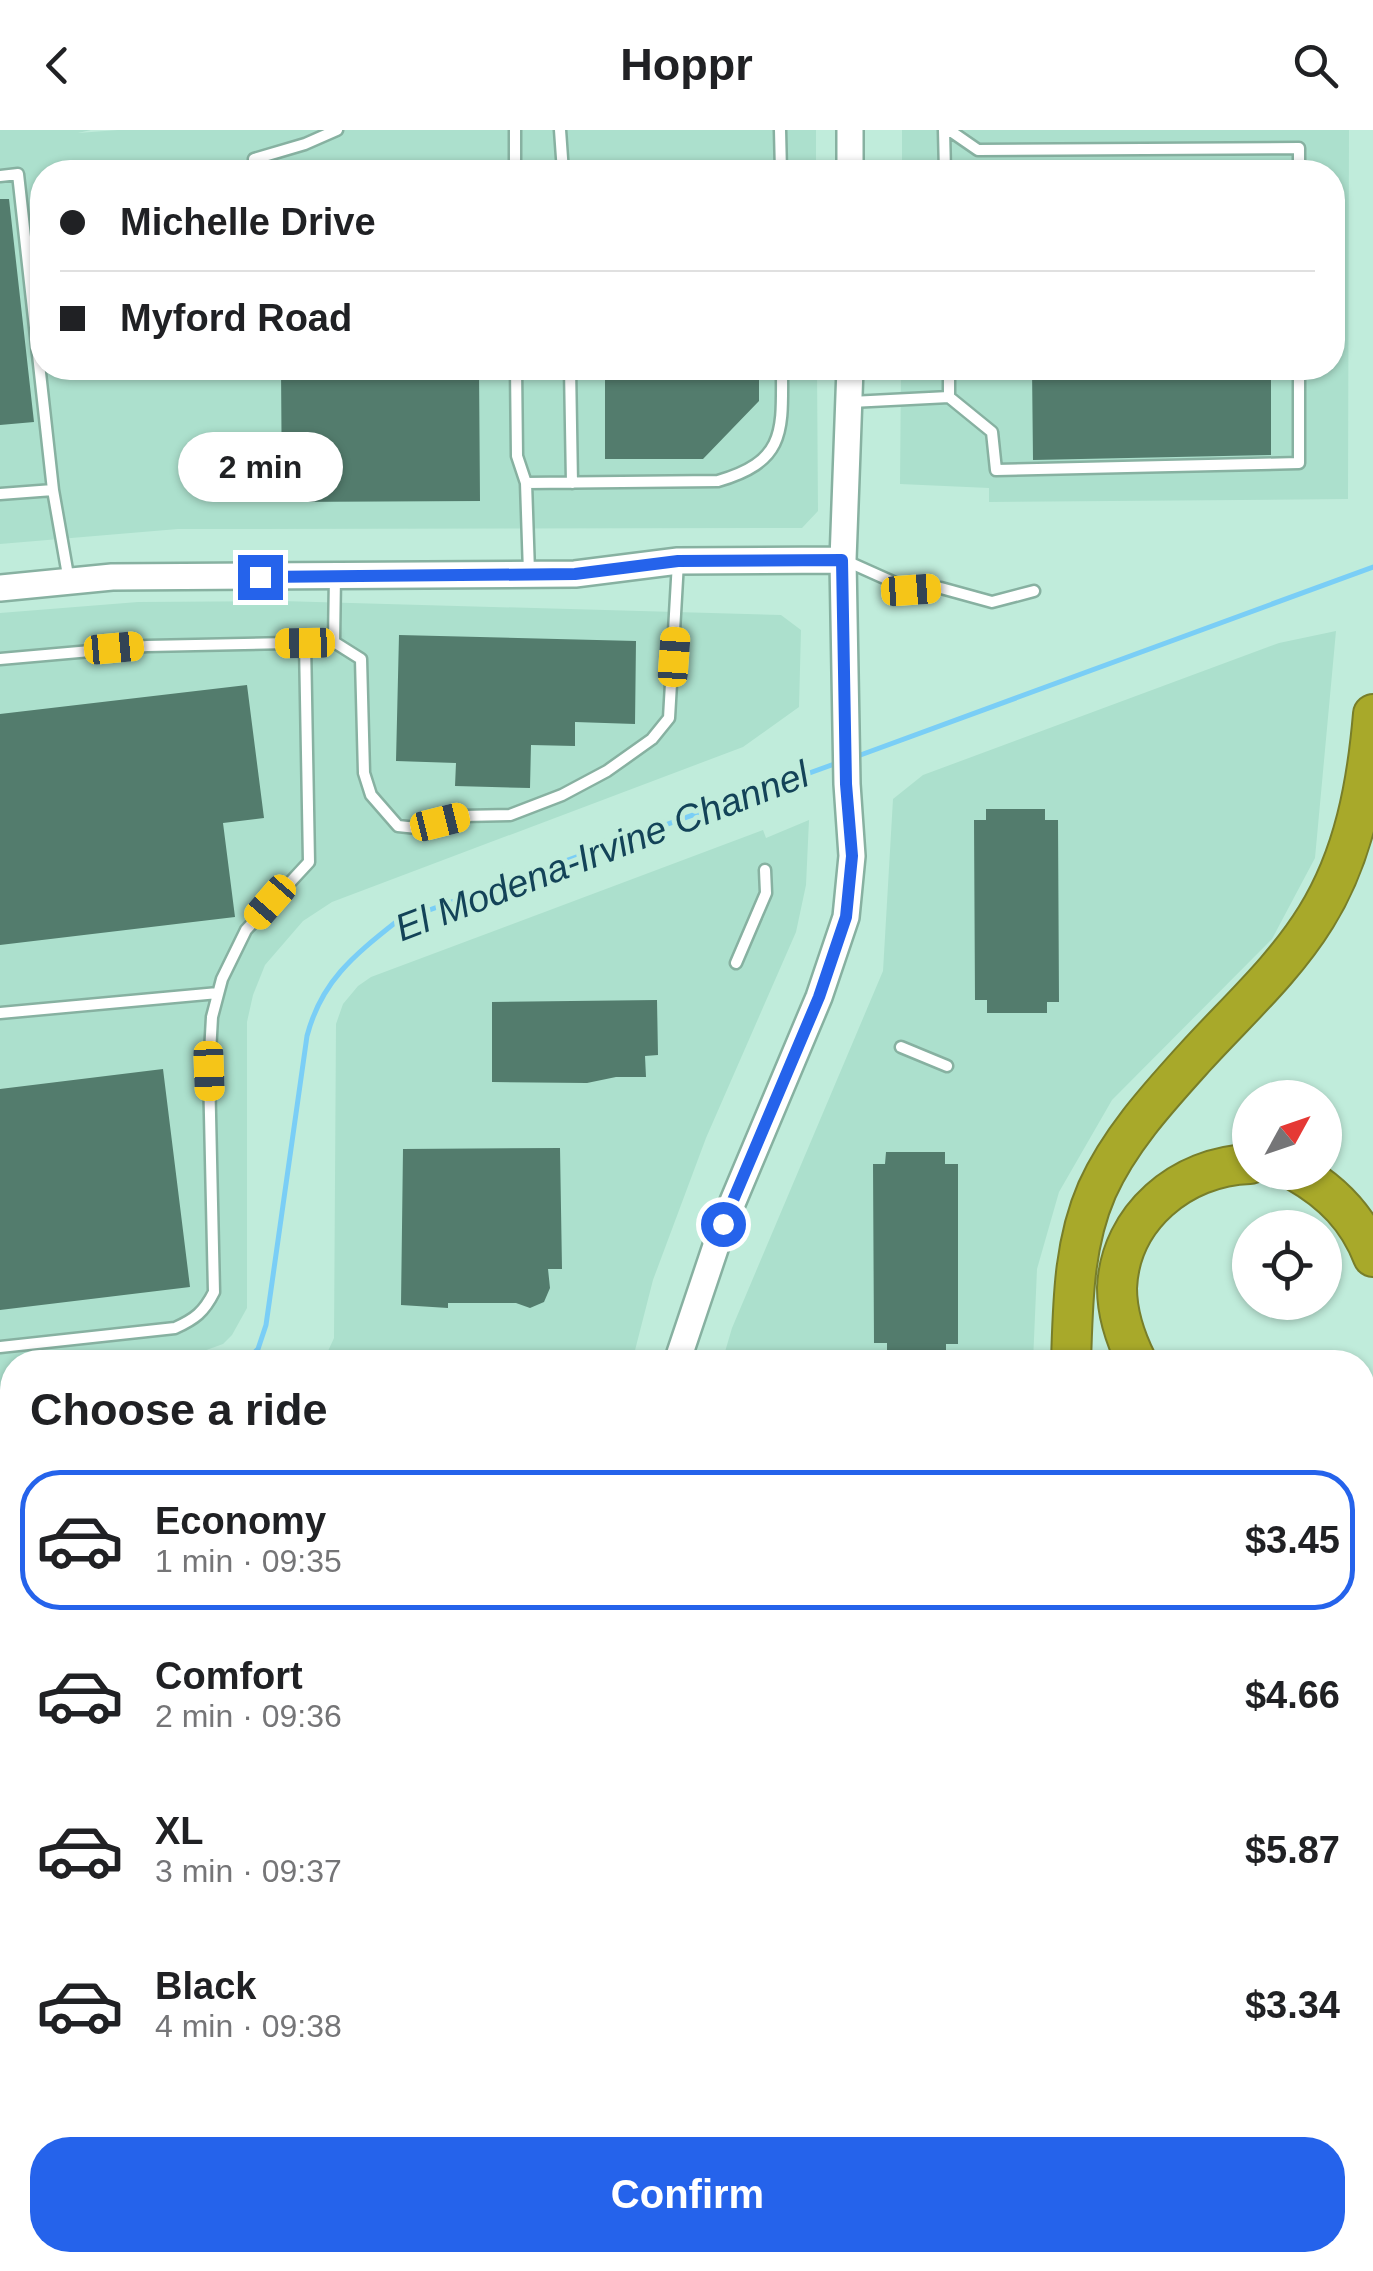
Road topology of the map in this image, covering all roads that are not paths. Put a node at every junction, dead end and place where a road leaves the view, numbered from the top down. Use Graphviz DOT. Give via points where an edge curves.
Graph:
graph roads {
  1 [pos="337,130"];
  2 [pos="515,130"];
  3 [pos="560,130"];
  4 [pos="780,130"];
  5 [pos="850,130"];
  6 [pos="947,130"];
  7 [pos="254,159"];
  8 [pos="515,160"];
  9 [pos="562,160"];
  10 [pos="781,160"];
  11 [pos="850,160"];
  12 [pos="946,160"];
  13 [pos="1299,160"];
  14 [pos="0,176"];
  15 [pos="30,286"];
  16 [pos="40,380"];
  17 [pos="516,380"];
  18 [pos="570,380"];
  19 [pos="782,380"];
  20 [pos="850,380"];
  21 [pos="949,380"];
  22 [pos="1299,380"];
  23 [pos="949,397"];
  24 [pos="850,402"];
  25 [pos="572,483"];
  26 [pos="526,484"];
  27 [pos="52,490"];
  28 [pos="0,494"];
  29 [pos="842,560"];
  30 [pos="678,561"];
  31 [pos="529,574"];
  32 [pos="335,575"];
  33 [pos="69,582"];
  34 [pos="0,588"];
  35 [pos="1034,591"];
  36 [pos="334,642"];
  37 [pos="305,643"];
  38 [pos="0,659"];
  39 [pos="1373,714"];
  40 [pos="765,870"];
  41 [pos="736,963"];
  42 [pos="218,993"];
  43 [pos="0,1013"];
  44 [pos="901,1047"];
  45 [pos="947,1066"];
  46 [pos="1232,1165"];
  47 [pos="1326,1190"];
  48 [pos="1373,1257"];
  49 [pos="0,1347"];
  50 [pos="681,1350"];
  51 [pos="1072,1350"];
  52 [pos="1131,1350"];
  1 -- 7 [label="lane"];
  2 -- 8 [label="lane"];
  3 -- 9 [label="lane"];
  4 -- 10 [label="lane"];
  5 -- 11 [label="street"];
  6 -- 12 [label="lane"];
  6 -- 13 [label="lane" via="978,150 1299,148"];
  14 -- 15 [label="lane" via="18,174"];
  16 -- 27 [label="lane"];
  17 -- 26 [label="lane" via="517,456"];
  18 -- 25 [label="lane"];
  19 -- 25 [label="lane" via="782,426 768,456 746,473 718,481"];
  20 -- 24 [label="street"];
  21 -- 23 [label="lane"];
  22 -- 23 [label="lane" via="1299,463 996,470 992,432"];
  23 -- 24 [label="lane"];
  24 -- 29 [label="street"];
  25 -- 26 [label="lane"];
  26 -- 31 [label="lane"];
  27 -- 28 [label="lane"];
  27 -- 33 [label="lane"];
  29 -- 30 [label="street"];
  29 -- 35 [label="lane" via="911,590 941,588 992,602"];
  29 -- 50 [label="street" via="852,856 846,917 723,1224"];
  30 -- 31 [label="street"];
  30 -- 36 [label="lane" via="669,718 652,739 607,770 510,815 464,816 416,828 398,826 381,810 364,773 361,659"];
  31 -- 32 [label="street"];
  32 -- 33 [label="street"];
  32 -- 36 [label="lane"];
  33 -- 34 [label="street"];
  36 -- 37 [label="lane"];
  37 -- 38 [label="lane" via="147,646"];
  37 -- 42 [label="lane" via="309,862 246,930"];
  39 -- 51 [label="highway" via="1362,802 1344,862 1316,917 1143,1116 1096,1192 1075,1271"];
  40 -- 41 [label="lane" via="766,893"];
  42 -- 43 [label="lane"];
  42 -- 49 [label="lane" via="209,1071 216,1281 205,1310 175,1328"];
  44 -- 45 [label="lane"];
  46 -- 52 [label="highway" via="1188,1179 1156,1201 1132,1232 1117,1290"];
  47 -- 48 [label="highway" via="1352,1216"];
}
